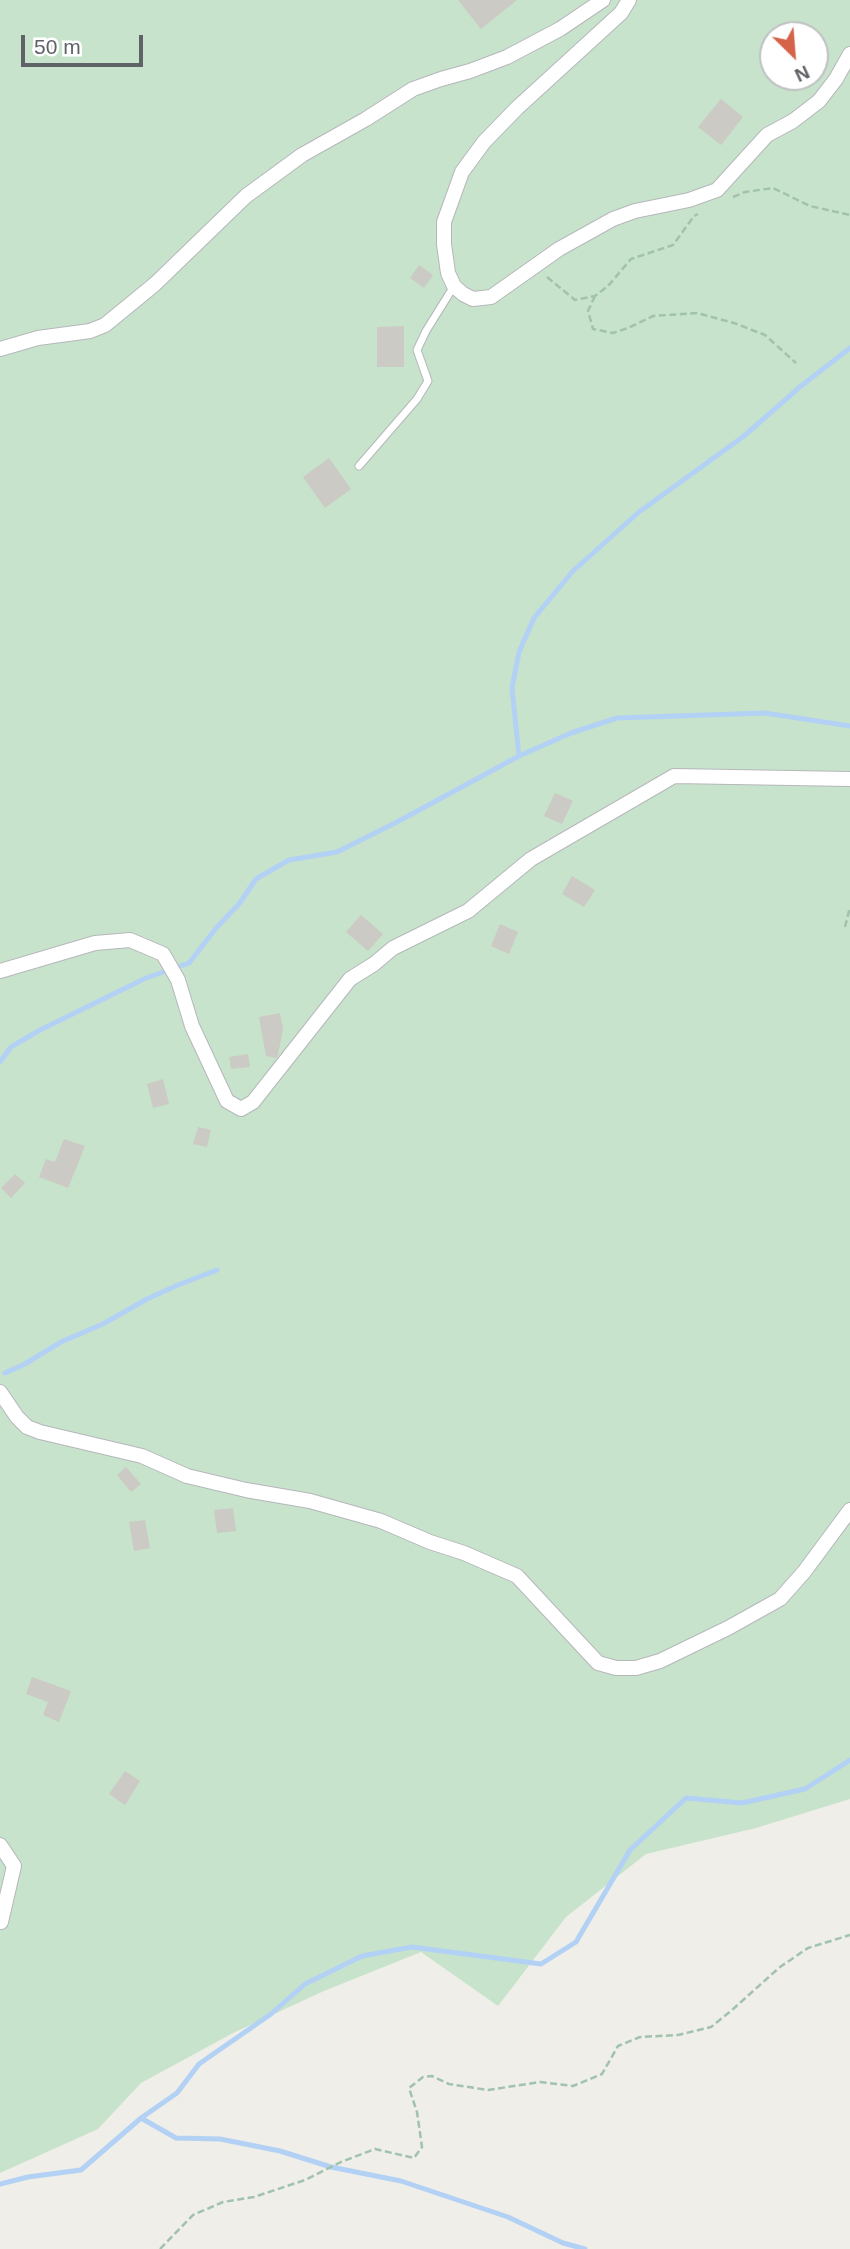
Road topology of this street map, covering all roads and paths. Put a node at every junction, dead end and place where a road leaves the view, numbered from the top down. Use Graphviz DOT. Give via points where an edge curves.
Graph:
graph roads {
  1 [pos="603,0"];
  2 [pos="629,0"];
  3 [pos="850,54"];
  4 [pos="725,201"];
  5 [pos="705,211"];
  6 [pos="850,215"];
  7 [pos="534,266"];
  8 [pos="454,286"];
  9 [pos="595,296"];
  10 [pos="0,349"];
  11 [pos="796,363"];
  12 [pos="359,466"];
  13 [pos="850,779"];
  14 [pos="850,907"];
  15 [pos="845,927"];
  16 [pos="0,971"];
  17 [pos="0,1392"];
  18 [pos="850,1510"];
  19 [pos="0,1845"];
  20 [pos="1,1922"];
  21 [pos="850,1935"];
  22 [pos="160,2249"];
  1 -- 10 [label="street" via="507,57 413,89 302,155 246,196 155,284 105,325"];
  2 -- 8 [label="street" via="621,13 516,108 471,157 444,222 448,273"];
  3 -- 7 [label="street" via="819,101 767,135 717,190 622,215"];
  4 -- 6 [label="path" via="773,188 810,206"];
  5 -- 9 [label="path" via="694,216 674,245 631,259"];
  7 -- 8 [label="street" via="491,298 473,299"];
  7 -- 9 [label="path" via="575,300"];
  8 -- 12 [label="lane" via="417,350 428,381"];
  9 -- 11 [label="path" via="588,311 593,329 613,333 653,316 697,313 765,335"];
  13 -- 16 [label="street" via="674,776 531,859 468,911 393,948 350,979 254,1102 240,1109 227,1101 163,954 130,940 95,943"];
  14 -- 15 [label="path"];
  17 -- 18 [label="street" via="27,1427 40,1432 142,1456 187,1476 381,1521 517,1576 598,1663 616,1668 660,1661 780,1599"];
  19 -- 20 [label="street" via="15,1866"];
  21 -- 22 [label="path" via="808,1948 789,1960 711,2027 640,2037 618,2046 602,2074 573,2085 540,2082 488,2090 423,2077 409,2088 422,2147 414,2158 375,2149 305,2180 223,2202 193,2215"];
}
